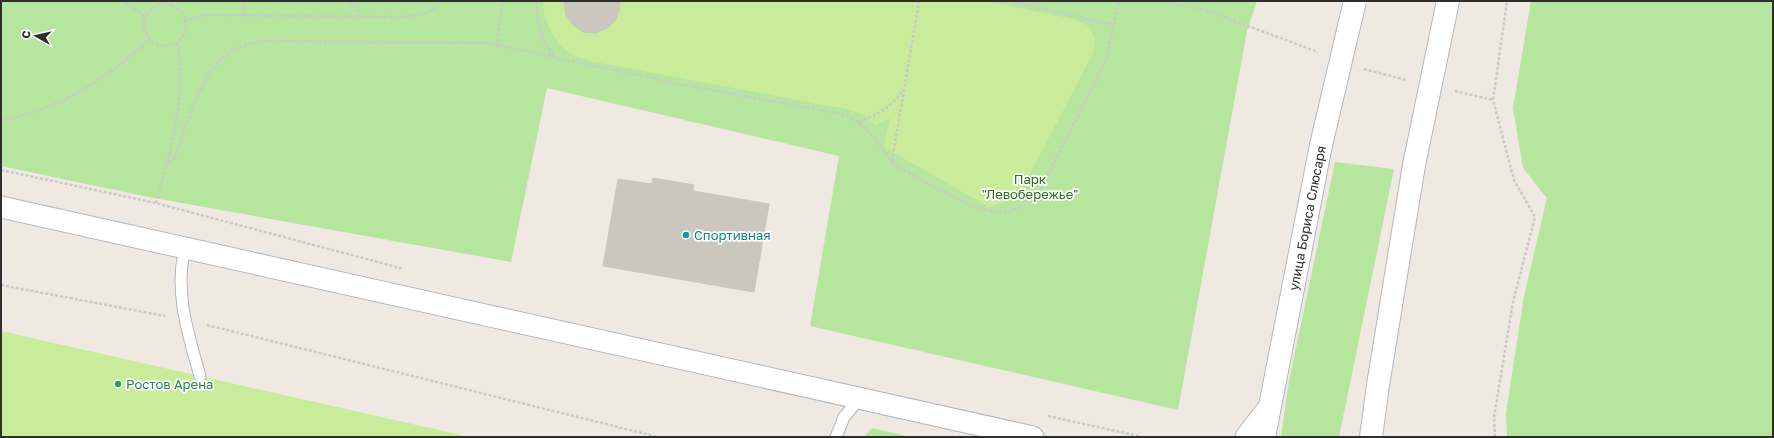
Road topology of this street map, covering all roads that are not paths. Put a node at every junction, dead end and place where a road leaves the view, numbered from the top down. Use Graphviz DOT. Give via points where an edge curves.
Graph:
graph roads {
  1 [pos="1355,1"];
  2 [pos="1448,1"];
  3 [pos="1,207"];
  4 [pos="185,248"];
  5 [pos="200,376"];
  6 [pos="860,398"];
  7 [pos="1269,407"];
  8 [pos="836,437"];
  9 [pos="1033,437"];
  10 [pos="1246,437"];
  11 [pos="1264,437"];
  12 [pos="1371,437"];
  1 -- 7 [label="main road, улица Бориса Слюсаря, bridge" via="1321,145"];
  2 -- 12 [label="main road, bridge" via="1414,165"];
  3 -- 4 [label="street"];
  4 -- 5 [label="lane" via="180,266 184,319"];
  4 -- 6 [label="street"];
  6 -- 8 [label="lane" via="844,417"];
  6 -- 9 [label="street"];
  7 -- 10 [label="street"];
  7 -- 11 [label="main road, улица Бориса Слюсаря"];
}
